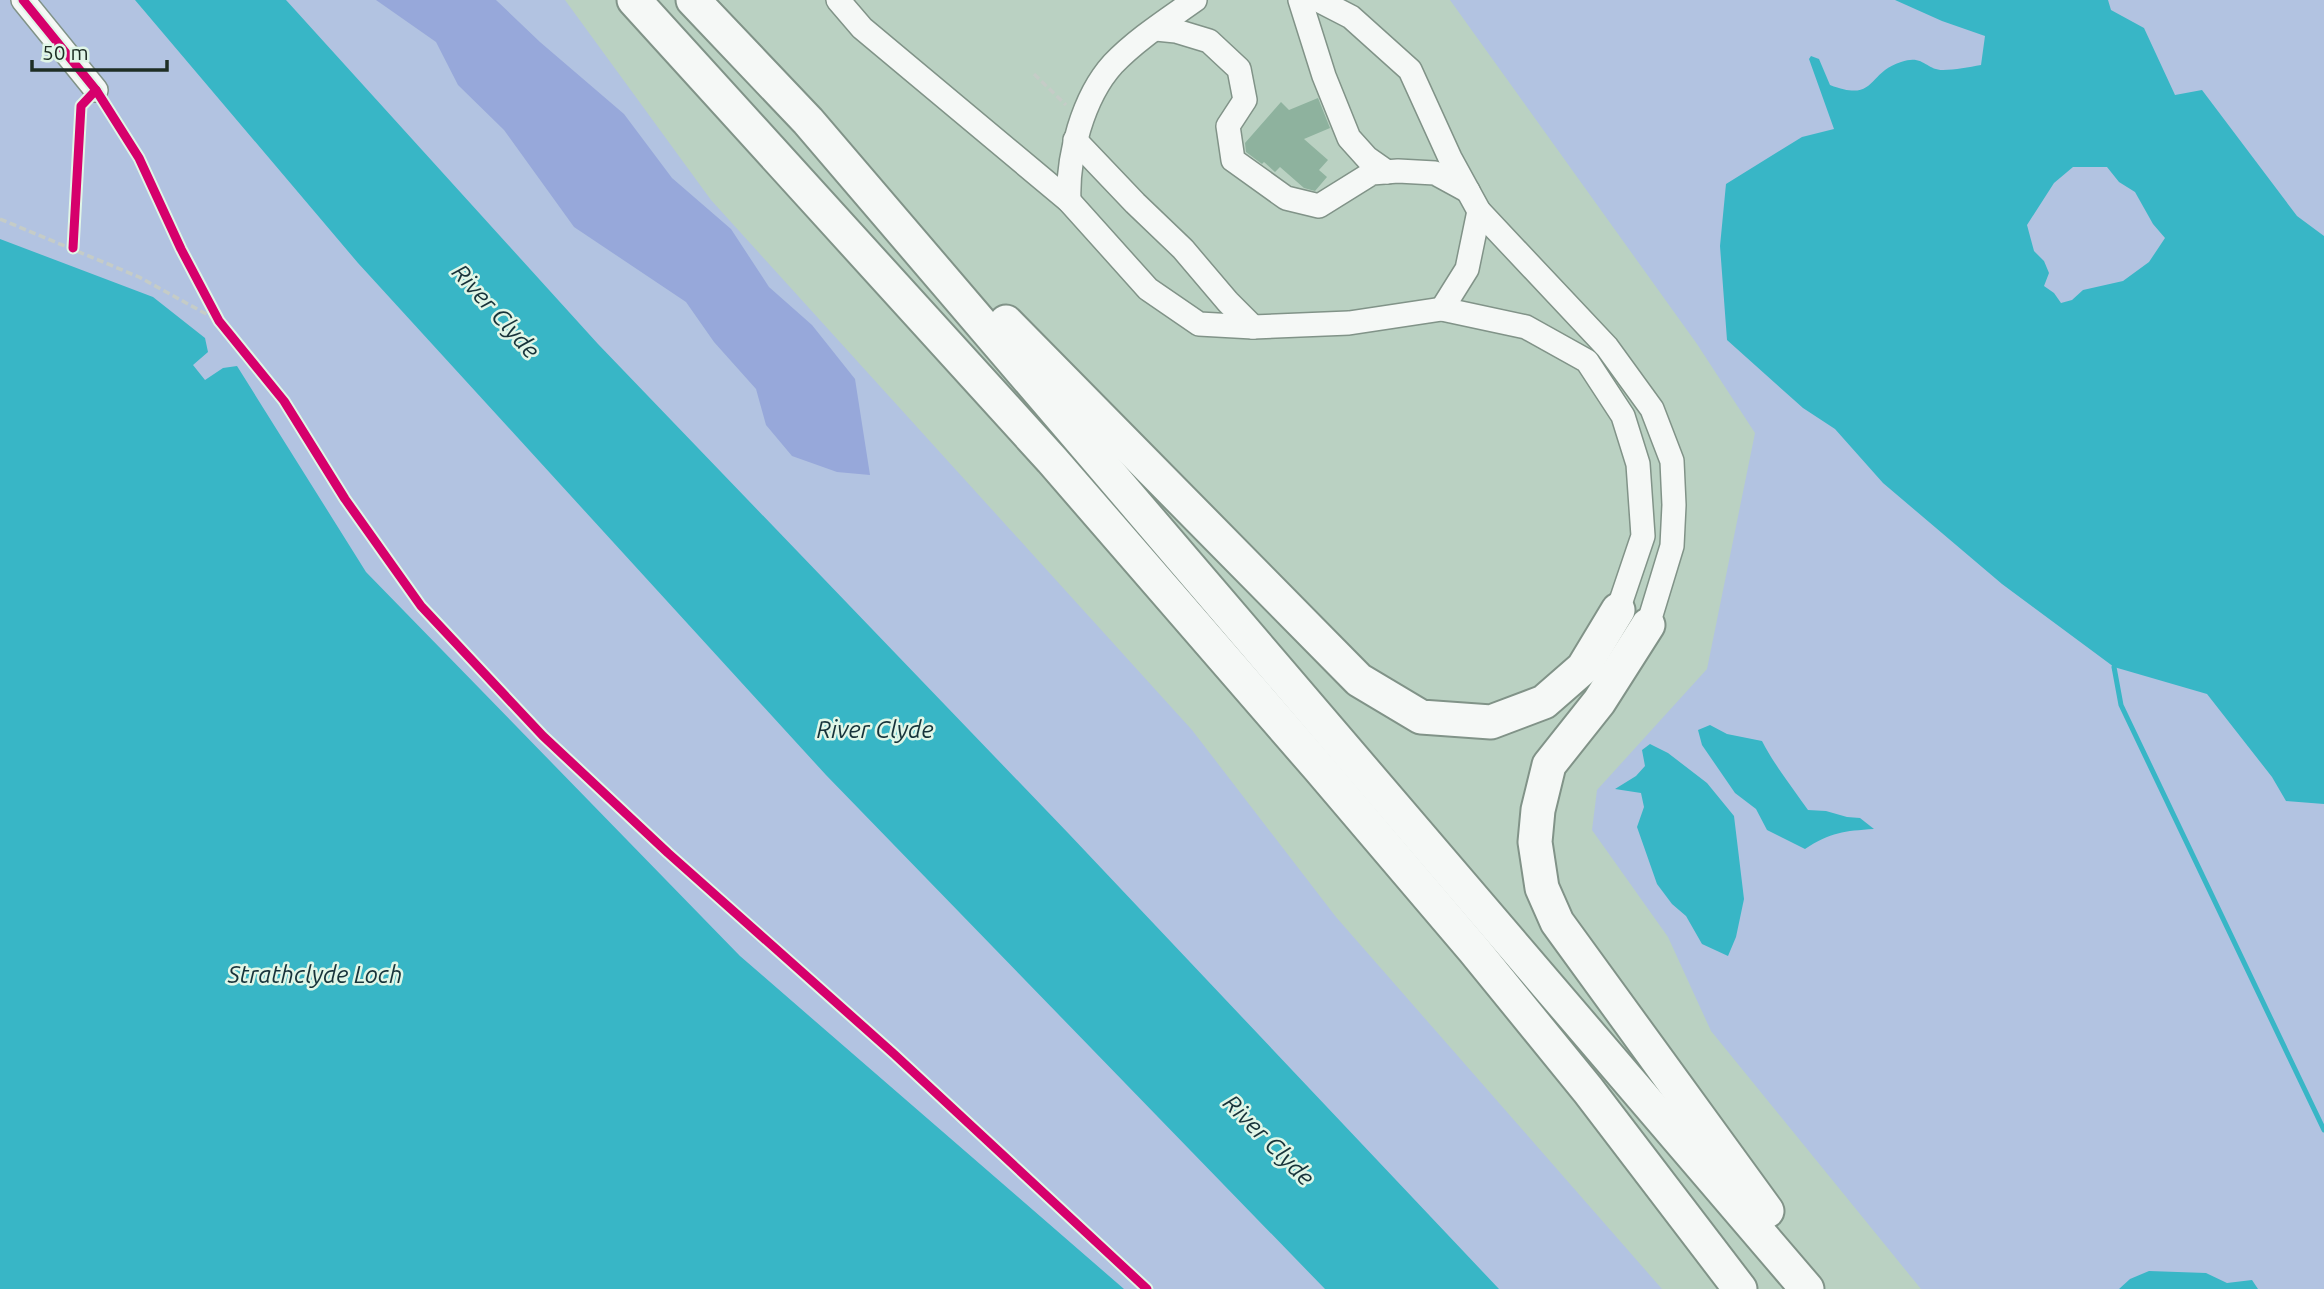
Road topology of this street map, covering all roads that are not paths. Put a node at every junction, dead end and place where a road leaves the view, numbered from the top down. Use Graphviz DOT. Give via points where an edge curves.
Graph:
graph roads {
  1 [pos="23,0"];
  2 [pos="635,0"];
  3 [pos="694,0"];
  4 [pos="838,0"];
  5 [pos="1195,0"];
  6 [pos="1300,0"];
  7 [pos="1318,0"];
  8 [pos="1156,29"];
  9 [pos="96,90"];
  10 [pos="808,121"];
  11 [pos="1079,130"];
  12 [pos="1387,172"];
  13 [pos="1069,201"];
  14 [pos="1474,201"];
  15 [pos="1442,309"];
  16 [pos="1253,327"];
  17 [pos="1618,610"];
  18 [pos="1648,625"];
  19 [pos="1740,1289"];
  20 [pos="1807,1289"];
  21 [pos="1823,1289"];
  1 -- 9 [label="street"];
  2 -- 19 [label="highway" via="1052,460 1319,768 1580,1079"];
  3 -- 10 [label="highway"];
  4 -- 13 [label="street" via="862,28"];
  5 -- 8 [label="street"];
  6 -- 12 [label="street" via="1349,138"];
  7 -- 14 [label="street" via="1351,17 1410,70"];
  8 -- 11 [label="street" via="1125,53 1098,83"];
  8 -- 12 [label="street" via="1209,41 1239,69 1245,100 1228,126 1233,160 1286,198 1319,206 1372,173"];
  10 -- 17 [label="highway" via="1359,680 1421,716 1491,722 1544,702 1583,668"];
  10 -- 20 [label="highway"];
  11 -- 13 [label="street" via="1068,183"];
  11 -- 16 [label="street"];
  12 -- 14 [label="street" via="1435,173"];
  13 -- 16 [label="street" via="1148,289 1199,324"];
  14 -- 15 [label="street" via="1467,269"];
  14 -- 18 [label="street" via="1606,347 1652,409 1672,461 1674,505 1672,546"];
  15 -- 16 [label="street" via="1349,323"];
  15 -- 17 [label="street" via="1526,327 1587,361 1623,416 1638,464 1643,536"];
  18 -- 21 [label="highway" via="1599,702 1549,765 1535,842 1542,888 1557,922"];
}
